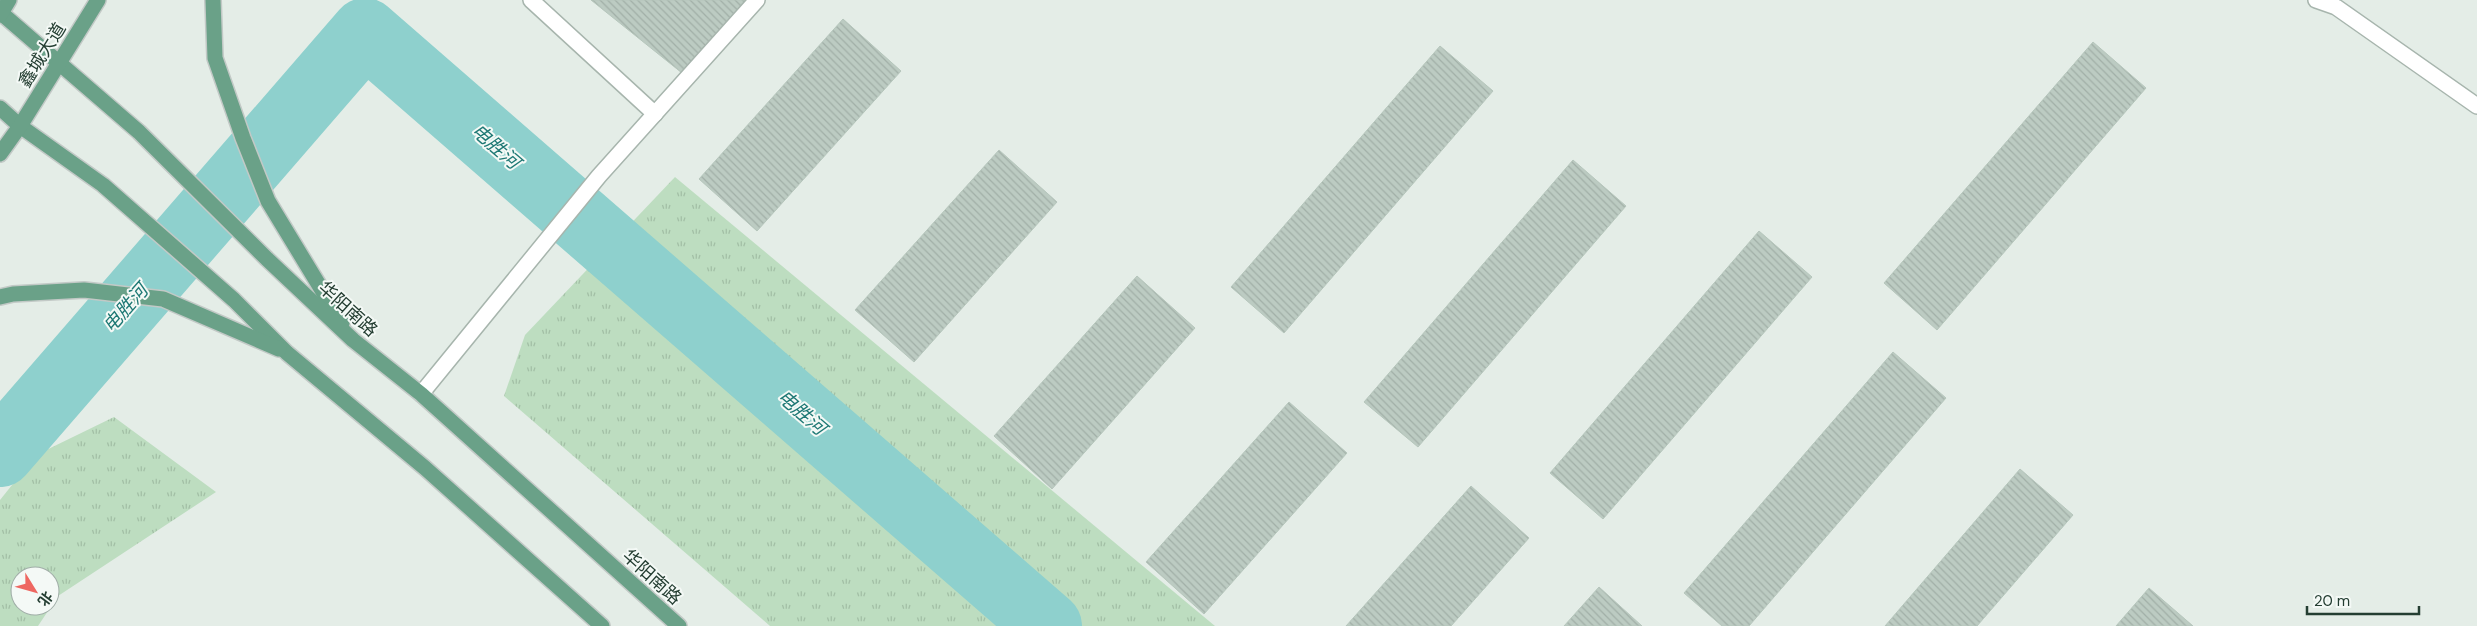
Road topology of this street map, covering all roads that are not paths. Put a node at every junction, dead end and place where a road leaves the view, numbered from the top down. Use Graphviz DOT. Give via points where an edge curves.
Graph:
graph roads {
  1 [pos="98,0"];
  2 [pos="213,0"];
  3 [pos="531,0"];
  4 [pos="757,0"];
  5 [pos="2316,0"];
  6 [pos="3,10"];
  7 [pos="59,64"];
  8 [pos="2477,106"];
  9 [pos="0,108"];
  10 [pos="655,114"];
  11 [pos="20,126"];
  12 [pos="0,154"];
  13 [pos="6,295"];
  14 [pos="353,340"];
  15 [pos="287,353"];
  16 [pos="421,394"];
  17 [pos="602,626"];
  18 [pos="679,626"];
  1 -- 7 [label="main road, 鑫城大道"];
  2 -- 14 [label="main road" via="214,58 268,201"];
  3 -- 10 [label="lane"];
  4 -- 10 [label="lane"];
  5 -- 8 [label="lane" via="2336,7"];
  6 -- 7 [label="main road, 华阳南路"];
  7 -- 11 [label="main road, 鑫城大道"];
  7 -- 14 [label="main road, 华阳南路" via="139,132"];
  9 -- 11 [label="main road"];
  10 -- 16 [label="lane" via="599,176"];
  11 -- 12 [label="main road, 鑫城大道"];
  11 -- 15 [label="main road" via="103,185 234,300"];
  13 -- 15 [label="main road" via="84,290 163,299"];
  14 -- 16 [label="main road, 华阳南路"];
  15 -- 17 [label="main road" via="425,468"];
  16 -- 18 [label="main road, 华阳南路"];
}
